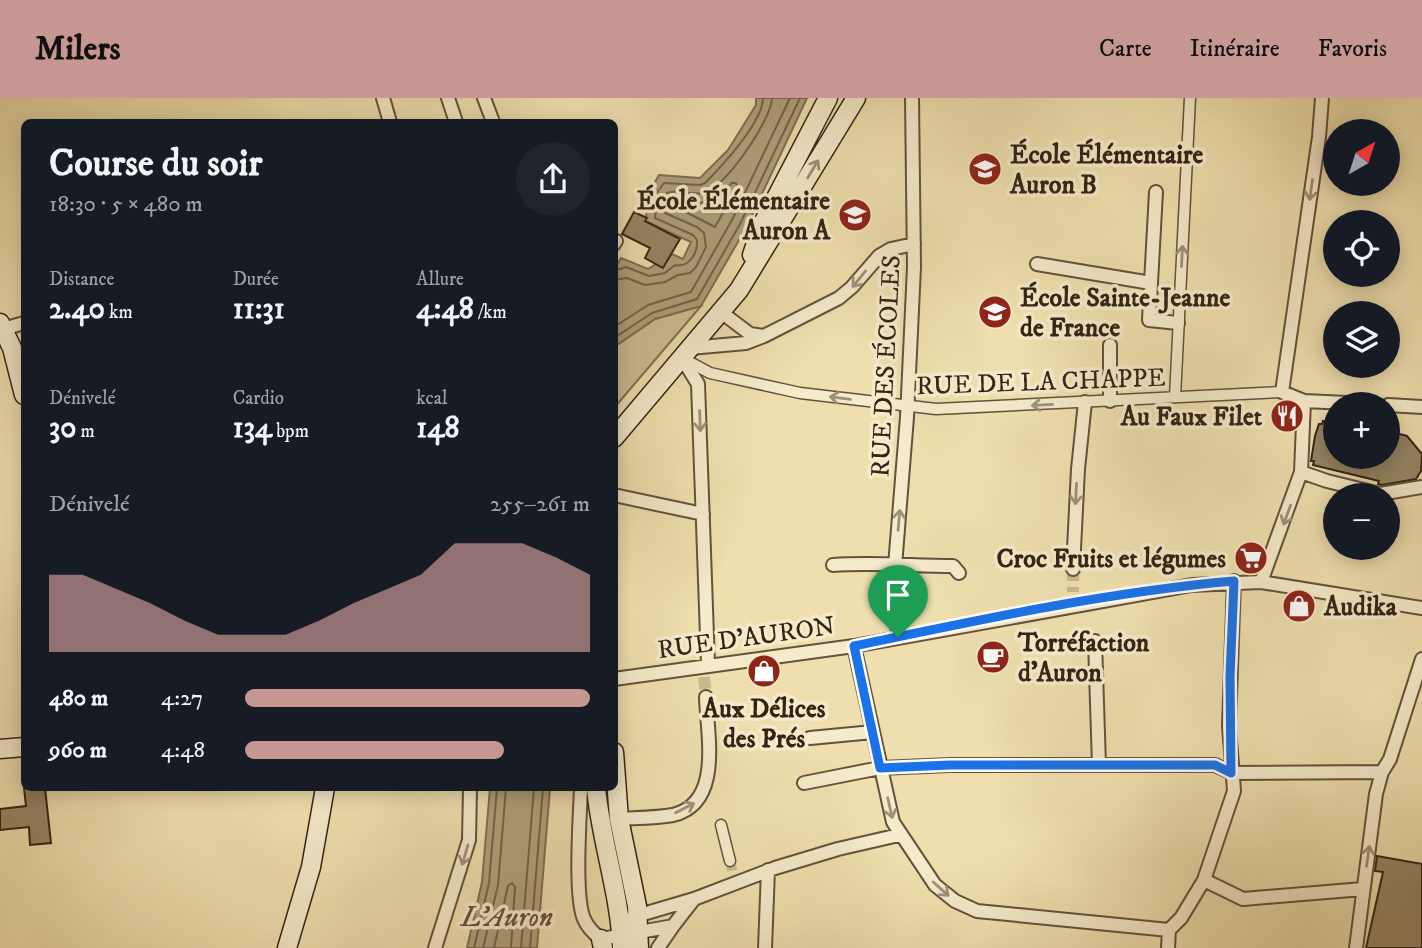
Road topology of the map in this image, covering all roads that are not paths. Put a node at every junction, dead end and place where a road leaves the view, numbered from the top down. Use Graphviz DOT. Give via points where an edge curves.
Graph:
graph roads {
  1 [pos="383,98"];
  2 [pos="448,98"];
  3 [pos="484,98"];
  4 [pos="828,98"];
  5 [pos="856,98"];
  6 [pos="912,98"];
  7 [pos="1190,98"];
  8 [pos="1322,98"];
  9 [pos="389,119"];
  10 [pos="455,119"];
  11 [pos="492,119"];
  12 [pos="1156,192"];
  13 [pos="914,244"];
  14 [pos="1037,264"];
  15 [pos="1151,283"];
  16 [pos="740,290"];
  17 [pos="721,312"];
  18 [pos="21,323"];
  19 [pos="1178,323"];
  20 [pos="1,326"];
  21 [pos="764,336"];
  22 [pos="1110,345"];
  23 [pos="686,353"];
  24 [pos="21,383"];
  25 [pos="1282,392"];
  26 [pos="1175,397"];
  27 [pos="1110,401"];
  28 [pos="1304,401"];
  29 [pos="1085,402"];
  30 [pos="1323,402"];
  31 [pos="1400,406"];
  32 [pos="908,407"];
  33 [pos="1422,407"];
  34 [pos="618,433"];
  35 [pos="1301,472"];
  36 [pos="1422,487"];
  37 [pos="618,496"];
  38 [pos="703,514"];
  39 [pos="834,565"];
  40 [pos="895,566"];
  41 [pos="1073,569"];
  42 [pos="959,573"];
  43 [pos="1234,581"];
  44 [pos="1261,582"];
  45 [pos="1422,608"];
  46 [pos="898,637"];
  47 [pos="1095,641"];
  48 [pos="854,646"];
  49 [pos="1422,659"];
  50 [pos="705,669"];
  51 [pos="618,679"];
  52 [pos="706,696"];
  53 [pos="873,732"];
  54 [pos="810,738"];
  55 [pos="21,747"];
  56 [pos="0,749"];
  57 [pos="1100,765"];
  58 [pos="880,768"];
  59 [pos="1382,772"];
  60 [pos="1231,773"];
  61 [pos="804,783"];
  62 [pos="324,791"];
  63 [pos="470,791"];
  64 [pos="581,791"];
  65 [pos="596,791"];
  66 [pos="617,791"];
  67 [pos="619,819"];
  68 [pos="721,825"];
  69 [pos="900,835"];
  70 [pos="730,861"];
  71 [pos="768,870"];
  72 [pos="1204,880"];
  73 [pos="1363,889"];
  74 [pos="694,899"];
  75 [pos="673,926"];
  76 [pos="1169,930"];
  77 [pos="630,933"];
  78 [pos="602,943"];
  79 [pos="287,948"];
  80 [pos="435,948"];
  81 [pos="658,948"];
  82 [pos="765,948"];
  83 [pos="1168,948"];
  84 [pos="1356,948"];
  1 -- 9 [label="street"];
  2 -- 10 [label="street"];
  3 -- 11 [label="street"];
  4 -- 16 [label="main road" via="762,225"];
  16 -- 5 [label="main road, one-way"];
  6 -- 13 [label="street, RUE DES ÉCOLES"];
  19 -- 7 [label="street, one-way"];
  8 -- 25 [label="street, one-way"];
  12 -- 15 [label="street"];
  13 -- 21 [label="street, one-way" via="879,256 839,298"];
  13 -- 32 [label="street, RUE DES ÉCOLES"];
  14 -- 15 [label="street"];
  15 -- 19 [label="street" via="1149,320"];
  16 -- 17 [label="main road"];
  17 -- 21 [label="street" via="750,334"];
  17 -- 23 [label="main road"];
  18 -- 20 [label="street"];
  19 -- 26 [label="street"];
  20 -- 24 [label="main road"];
  21 -- 23 [label="street"];
  22 -- 27 [label="street"];
  32 -- 23 [label="street, RUE DE LA CHAPPE, one-way" via="800,393 710,373"];
  23 -- 34 [label="main road"];
  23 -- 38 [label="street, one-way" via="698,384"];
  25 -- 26 [label="street, RUE DE LA CHAPPE"];
  25 -- 28 [label="street"];
  26 -- 27 [label="street, RUE DE LA CHAPPE"];
  27 -- 29 [label="street, RUE DE LA CHAPPE"];
  28 -- 30 [label="street"];
  28 -- 35 [label="street"];
  29 -- 32 [label="street, RUE DE LA CHAPPE, one-way"];
  29 -- 41 [label="street, one-way"];
  31 -- 33 [label="street"];
  40 -- 32 [label="street, RUE DES ÉCOLES, one-way"];
  35 -- 36 [label="street" via="1380,494"];
  35 -- 44 [label="street, one-way"];
  37 -- 38 [label="street"];
  38 -- 50 [label="street"];
  39 -- 40 [label="street" via="875,562"];
  40 -- 42 [label="street" via="953,566"];
  40 -- 46 [label="street, RUE DES ÉCOLES"];
  43 -- 44 [label="street, RUE D'AURON"];
  43 -- 46 [label="street, RUE D'AURON" via="1073,598"];
  43 -- 60 [label="street"];
  44 -- 45 [label="street, RUE D'AURON"];
  46 -- 48 [label="street, RUE D'AURON"];
  47 -- 57 [label="street"];
  48 -- 50 [label="street, RUE D'AURON"];
  48 -- 53 [label="street"];
  49 -- 59 [label="street"];
  50 -- 51 [label="street, RUE D'AURON"];
  67 -- 52 [label="street, one-way" via="673,814 701,799 709,761"];
  53 -- 54 [label="street"];
  53 -- 58 [label="street"];
  55 -- 56 [label="main road"];
  57 -- 58 [label="street"];
  57 -- 60 [label="street" via="1215,765"];
  58 -- 61 [label="street"];
  58 -- 69 [label="street, one-way"];
  59 -- 60 [label="street"];
  73 -- 59 [label="street, one-way"];
  60 -- 72 [label="street" via="1234,791"];
  62 -- 79 [label="main road" via="311,867"];
  63 -- 80 [label="street, one-way" via="469,840"];
  64 -- 78 [label="street" via="582,916"];
  65 -- 77 [label="main road" via="600,824"];
  66 -- 67 [label="main road"];
  67 -- 77 [label="main road"];
  68 -- 70 [label="street"];
  69 -- 71 [label="street"];
  69 -- 76 [label="street, one-way" via="935,885 977,911"];
  71 -- 74 [label="street" via="734,877"];
  71 -- 82 [label="street"];
  72 -- 73 [label="street" via="1243,899"];
  72 -- 76 [label="street"];
  73 -- 84 [label="street"];
  74 -- 75 [label="street"];
  74 -- 77 [label="street"];
  75 -- 77 [label="street"];
  75 -- 81 [label="street"];
  76 -- 83 [label="street"];
  77 -- 78 [label="street"];
}
